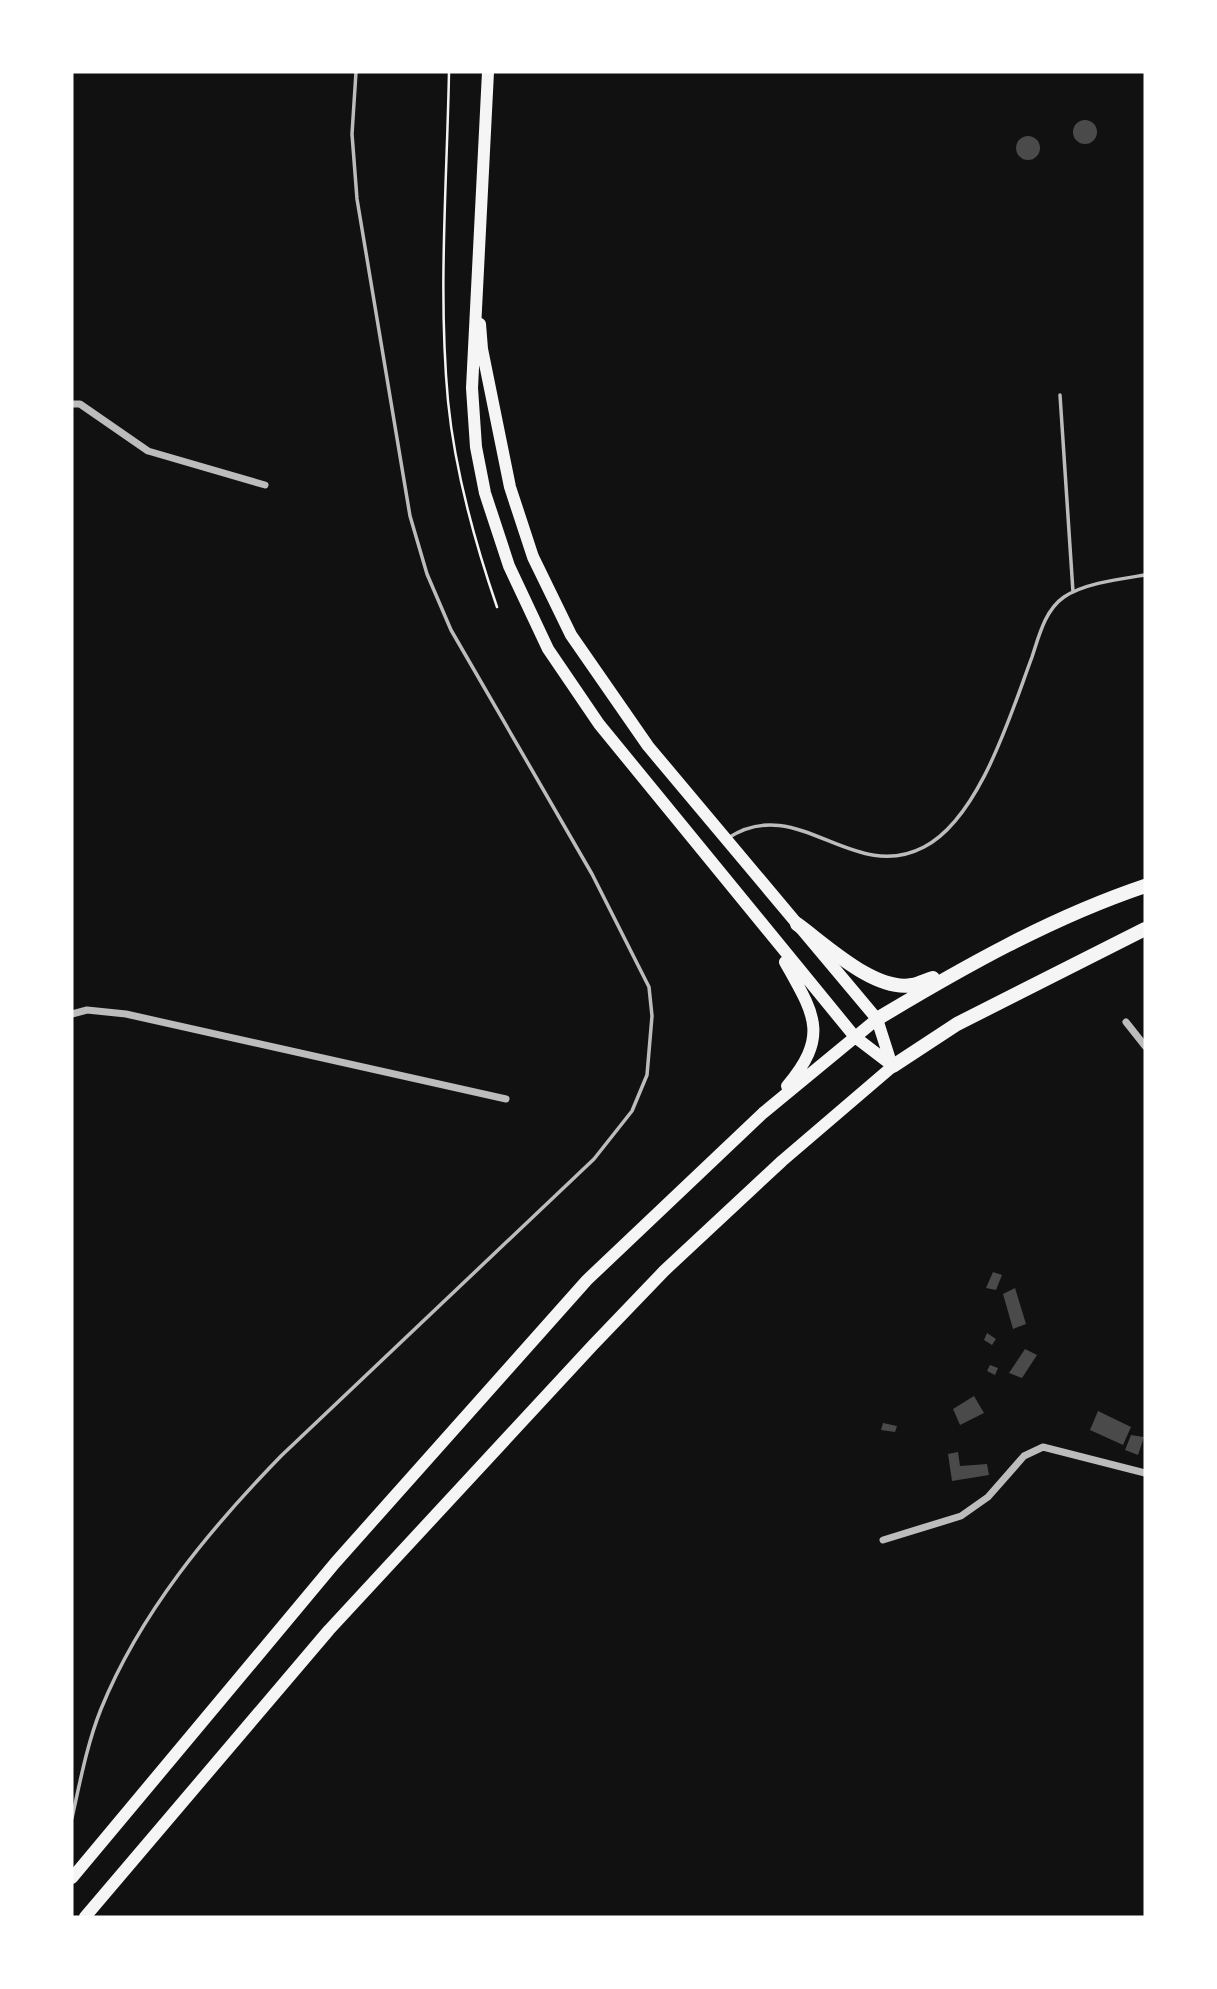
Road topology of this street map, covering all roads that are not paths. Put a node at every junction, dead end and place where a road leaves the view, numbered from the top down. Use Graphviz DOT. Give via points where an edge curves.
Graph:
graph roads {
  1 [pos="356,72"];
  2 [pos="488,72"];
  3 [pos="478,265"];
  4 [pos="1060,395"];
  5 [pos="72,404"];
  6 [pos="265,485"];
  7 [pos="1145,575"];
  8 [pos="1073,592"];
  9 [pos="726,839"];
  10 [pos="1145,886"];
  11 [pos="797,924"];
  12 [pos="1145,929"];
  13 [pos="767,931"];
  14 [pos="961,968"];
  15 [pos="72,1014"];
  16 [pos="877,1019"];
  17 [pos="1126,1022"];
  18 [pos="855,1037"];
  19 [pos="1145,1046"];
  20 [pos="892,1066"];
  21 [pos="506,1099"];
  22 [pos="763,1113"];
  23 [pos="1145,1473"];
  24 [pos="883,1540"];
  25 [pos="72,1818"];
  26 [pos="72,1878"];
  27 [pos="85,1917"];
  1 -- 25 [label="lane" via="352,134 357,199 416,540 451,630 592,874 649,987 649,1066 632,1111 594,1159 281,1456 178,1575 144,1626 102,1709"];
  2 -- 3 [label="highway"];
  3 -- 9 [label="highway" via="482,349 510,487 533,556 596,675"];
  3 -- 13 [label="highway" via="472,388 477,447 485,493 518,587 548,649 599,724"];
  4 -- 8 [label="lane"];
  5 -- 6 [label="street" via="80,404 148,451"];
  7 -- 8 [label="lane"];
  8 -- 9 [label="lane" via="1050,610 1000,743 975,794 924,847 889,857 855,851 773,822 744,827"];
  9 -- 11 [label="highway"];
  10 -- 14 [label="highway"];
  11 -- 14 [label="highway" via="861,970 889,984 911,985"];
  11 -- 16 [label="highway"];
  12 -- 20 [label="highway" via="957,1024"];
  13 -- 18 [label="highway"];
  13 -- 22 [label="highway" via="808,1003 814,1032 806,1064"];
  14 -- 16 [label="highway"];
  15 -- 21 [label="street" via="87,1010 126,1014"];
  16 -- 18 [label="highway"];
  16 -- 20 [label="highway"];
  17 -- 19 [label="street"];
  18 -- 20 [label="highway"];
  18 -- 22 [label="highway"];
  20 -- 27 [label="highway" via="772,1170 593,1345 329,1630"];
  22 -- 26 [label="highway" via="528,1342 335,1563"];
  23 -- 24 [label="street" via="1043,1447 1024,1455 988,1497 961,1516"];
}
